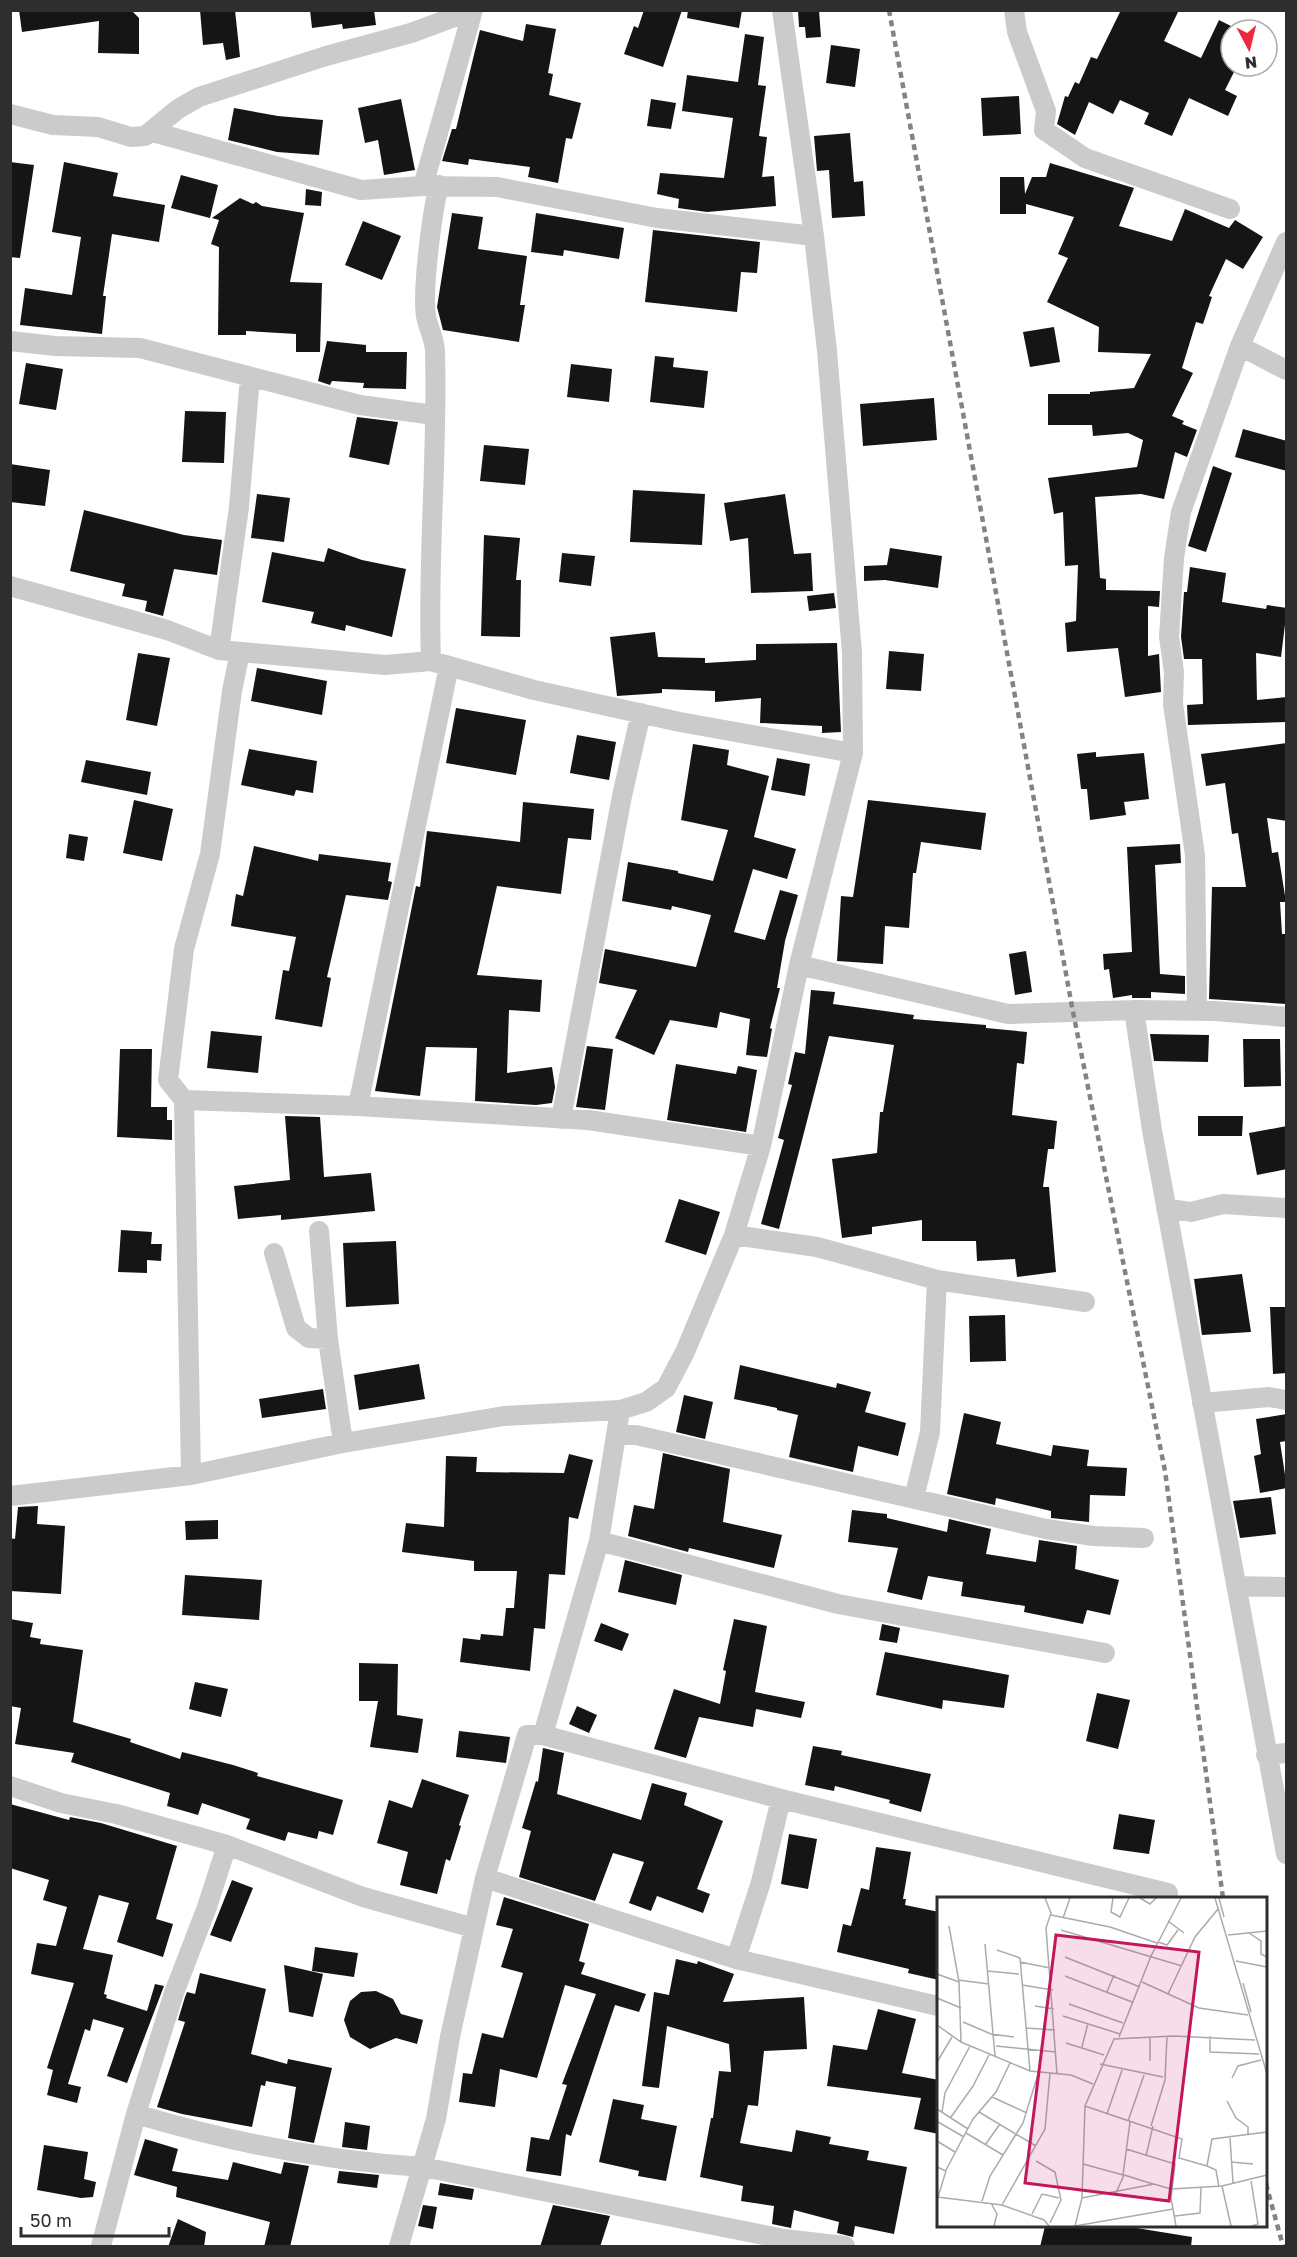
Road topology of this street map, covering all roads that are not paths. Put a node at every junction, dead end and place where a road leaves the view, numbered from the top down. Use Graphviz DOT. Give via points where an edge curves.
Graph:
graph roads {
  1 [pos="473,10"];
  2 [pos="782,10"];
  3 [pos="1014,10"];
  4 [pos="10,114"];
  5 [pos="153,132"];
  6 [pos="431,186"];
  7 [pos="1230,209"];
  8 [pos="814,236"];
  9 [pos="1287,242"];
  10 [pos="10,341"];
  11 [pos="1240,346"];
  12 [pos="1287,370"];
  13 [pos="250,377"];
  14 [pos="434,415"];
  15 [pos="10,586"];
  16 [pos="219,650"];
  17 [pos="240,652"];
  18 [pos="440,664"];
  19 [pos="641,713"];
  20 [pos="853,753"];
  21 [pos="800,965"];
  22 [pos="1134,1010"];
  23 [pos="1197,1011"];
  24 [pos="1287,1017"];
  25 [pos="184,1100"];
  26 [pos="358,1106"];
  27 [pos="561,1119"];
  28 [pos="761,1146"];
  29 [pos="1166,1208"];
  30 [pos="1287,1208"];
  31 [pos="319,1232"];
  32 [pos="734,1235"];
  33 [pos="274,1254"];
  34 [pos="937,1280"];
  35 [pos="1086,1302"];
  36 [pos="328,1340"];
  37 [pos="1287,1400"];
  38 [pos="1202,1403"];
  39 [pos="620,1410"];
  40 [pos="616,1435"];
  41 [pos="343,1443"];
  42 [pos="191,1476"];
  43 [pos="10,1496"];
  44 [pos="914,1498"];
  45 [pos="1144,1538"];
  46 [pos="599,1541"];
  47 [pos="1236,1586"];
  48 [pos="1287,1587"];
  49 [pos="1105,1653"];
  50 [pos="543,1735"];
  51 [pos="1287,1753"];
  52 [pos="1266,1755"];
  53 [pos="10,1786"];
  54 [pos="781,1799"];
  55 [pos="227,1845"];
  56 [pos="1287,1854"];
  57 [pos="484,1878"];
  58 [pos="1168,1893"];
  59 [pos="474,1928"];
  60 [pos="736,1959"];
  61 [pos="937,2006"];
  62 [pos="136,2114"];
  63 [pos="423,2167"];
  64 [pos="100,2247"];
  65 [pos="399,2247"];
  66 [pos="845,2247"];
  1 -- 5 [label="street" via="411,33 199,97 178,109"];
  1 -- 6 [label="street"];
  2 -- 8 [label="street"];
  3 -- 7 [label="street" via="1017,32 1046,111 1044,130 1085,158"];
  4 -- 5 [label="street" via="53,125 98,127 131,137"];
  5 -- 6 [label="street" via="361,190"];
  6 -- 8 [label="street" via="497,187 657,218"];
  6 -- 14 [label="street" via="426,315 435,348"];
  8 -- 20 [label="street" via="852,653"];
  9 -- 11 [label="street"];
  10 -- 13 [label="street" via="140,348"];
  11 -- 12 [label="street"];
  11 -- 23 [label="street" via="1182,512 1169,637 1173,704 1195,855"];
  13 -- 14 [label="street" via="360,405"];
  13 -- 16 [label="street" via="239,507"];
  14 -- 18 [label="street" via="429,616"];
  15 -- 16 [label="street" via="168,630"];
  16 -- 17 [label="street"];
  17 -- 18 [label="street" via="385,665"];
  17 -- 25 [label="street" via="210,854 184,950 175,1021 168,1080"];
  18 -- 19 [label="street"];
  18 -- 26 [label="street"];
  19 -- 20 [label="street"];
  19 -- 27 [label="street"];
  20 -- 21 [label="street"];
  21 -- 22 [label="street" via="1008,1014"];
  21 -- 28 [label="street"];
  22 -- 23 [label="street"];
  22 -- 29 [label="street"];
  23 -- 24 [label="street"];
  25 -- 26 [label="street"];
  25 -- 42 [label="street"];
  26 -- 27 [label="street"];
  27 -- 28 [label="street"];
  28 -- 32 [label="street"];
  29 -- 30 [label="street" via="1191,1212 1223,1204"];
  29 -- 38 [label="street"];
  31 -- 36 [label="street"];
  32 -- 34 [label="street" via="817,1247"];
  32 -- 39 [label="street" via="666,1388 646,1402"];
  33 -- 36 [label="street" via="296,1328 309,1338"];
  34 -- 35 [label="street"];
  34 -- 44 [label="street" via="930,1432"];
  36 -- 41 [label="street"];
  37 -- 38 [label="street" via="1269,1397"];
  38 -- 47 [label="street"];
  39 -- 40 [label="street"];
  39 -- 41 [label="street" via="504,1416"];
  40 -- 44 [label="street" via="636,1436"];
  40 -- 46 [label="street"];
  41 -- 42 [label="street"];
  42 -- 43 [label="street"];
  44 -- 45 [label="street" via="1046,1529"];
  46 -- 49 [label="street" via="838,1604"];
  46 -- 50 [label="street"];
  47 -- 48 [label="street"];
  47 -- 52 [label="street"];
  50 -- 54 [label="street"];
  50 -- 57 [label="street" via="527,1735"];
  51 -- 52 [label="street"];
  52 -- 56 [label="street"];
  53 -- 55 [label="street" via="61,1803"];
  54 -- 58 [label="street"];
  54 -- 60 [label="street"];
  55 -- 59 [label="street" via="363,1897"];
  55 -- 62 [label="street"];
  57 -- 59 [label="street"];
  57 -- 60 [label="street"];
  59 -- 63 [label="street"];
  60 -- 61 [label="street"];
  62 -- 63 [label="street" via="204,2134 376,2164"];
  62 -- 64 [label="street"];
  63 -- 65 [label="street"];
  63 -- 66 [label="street" via="784,2239"];
}
